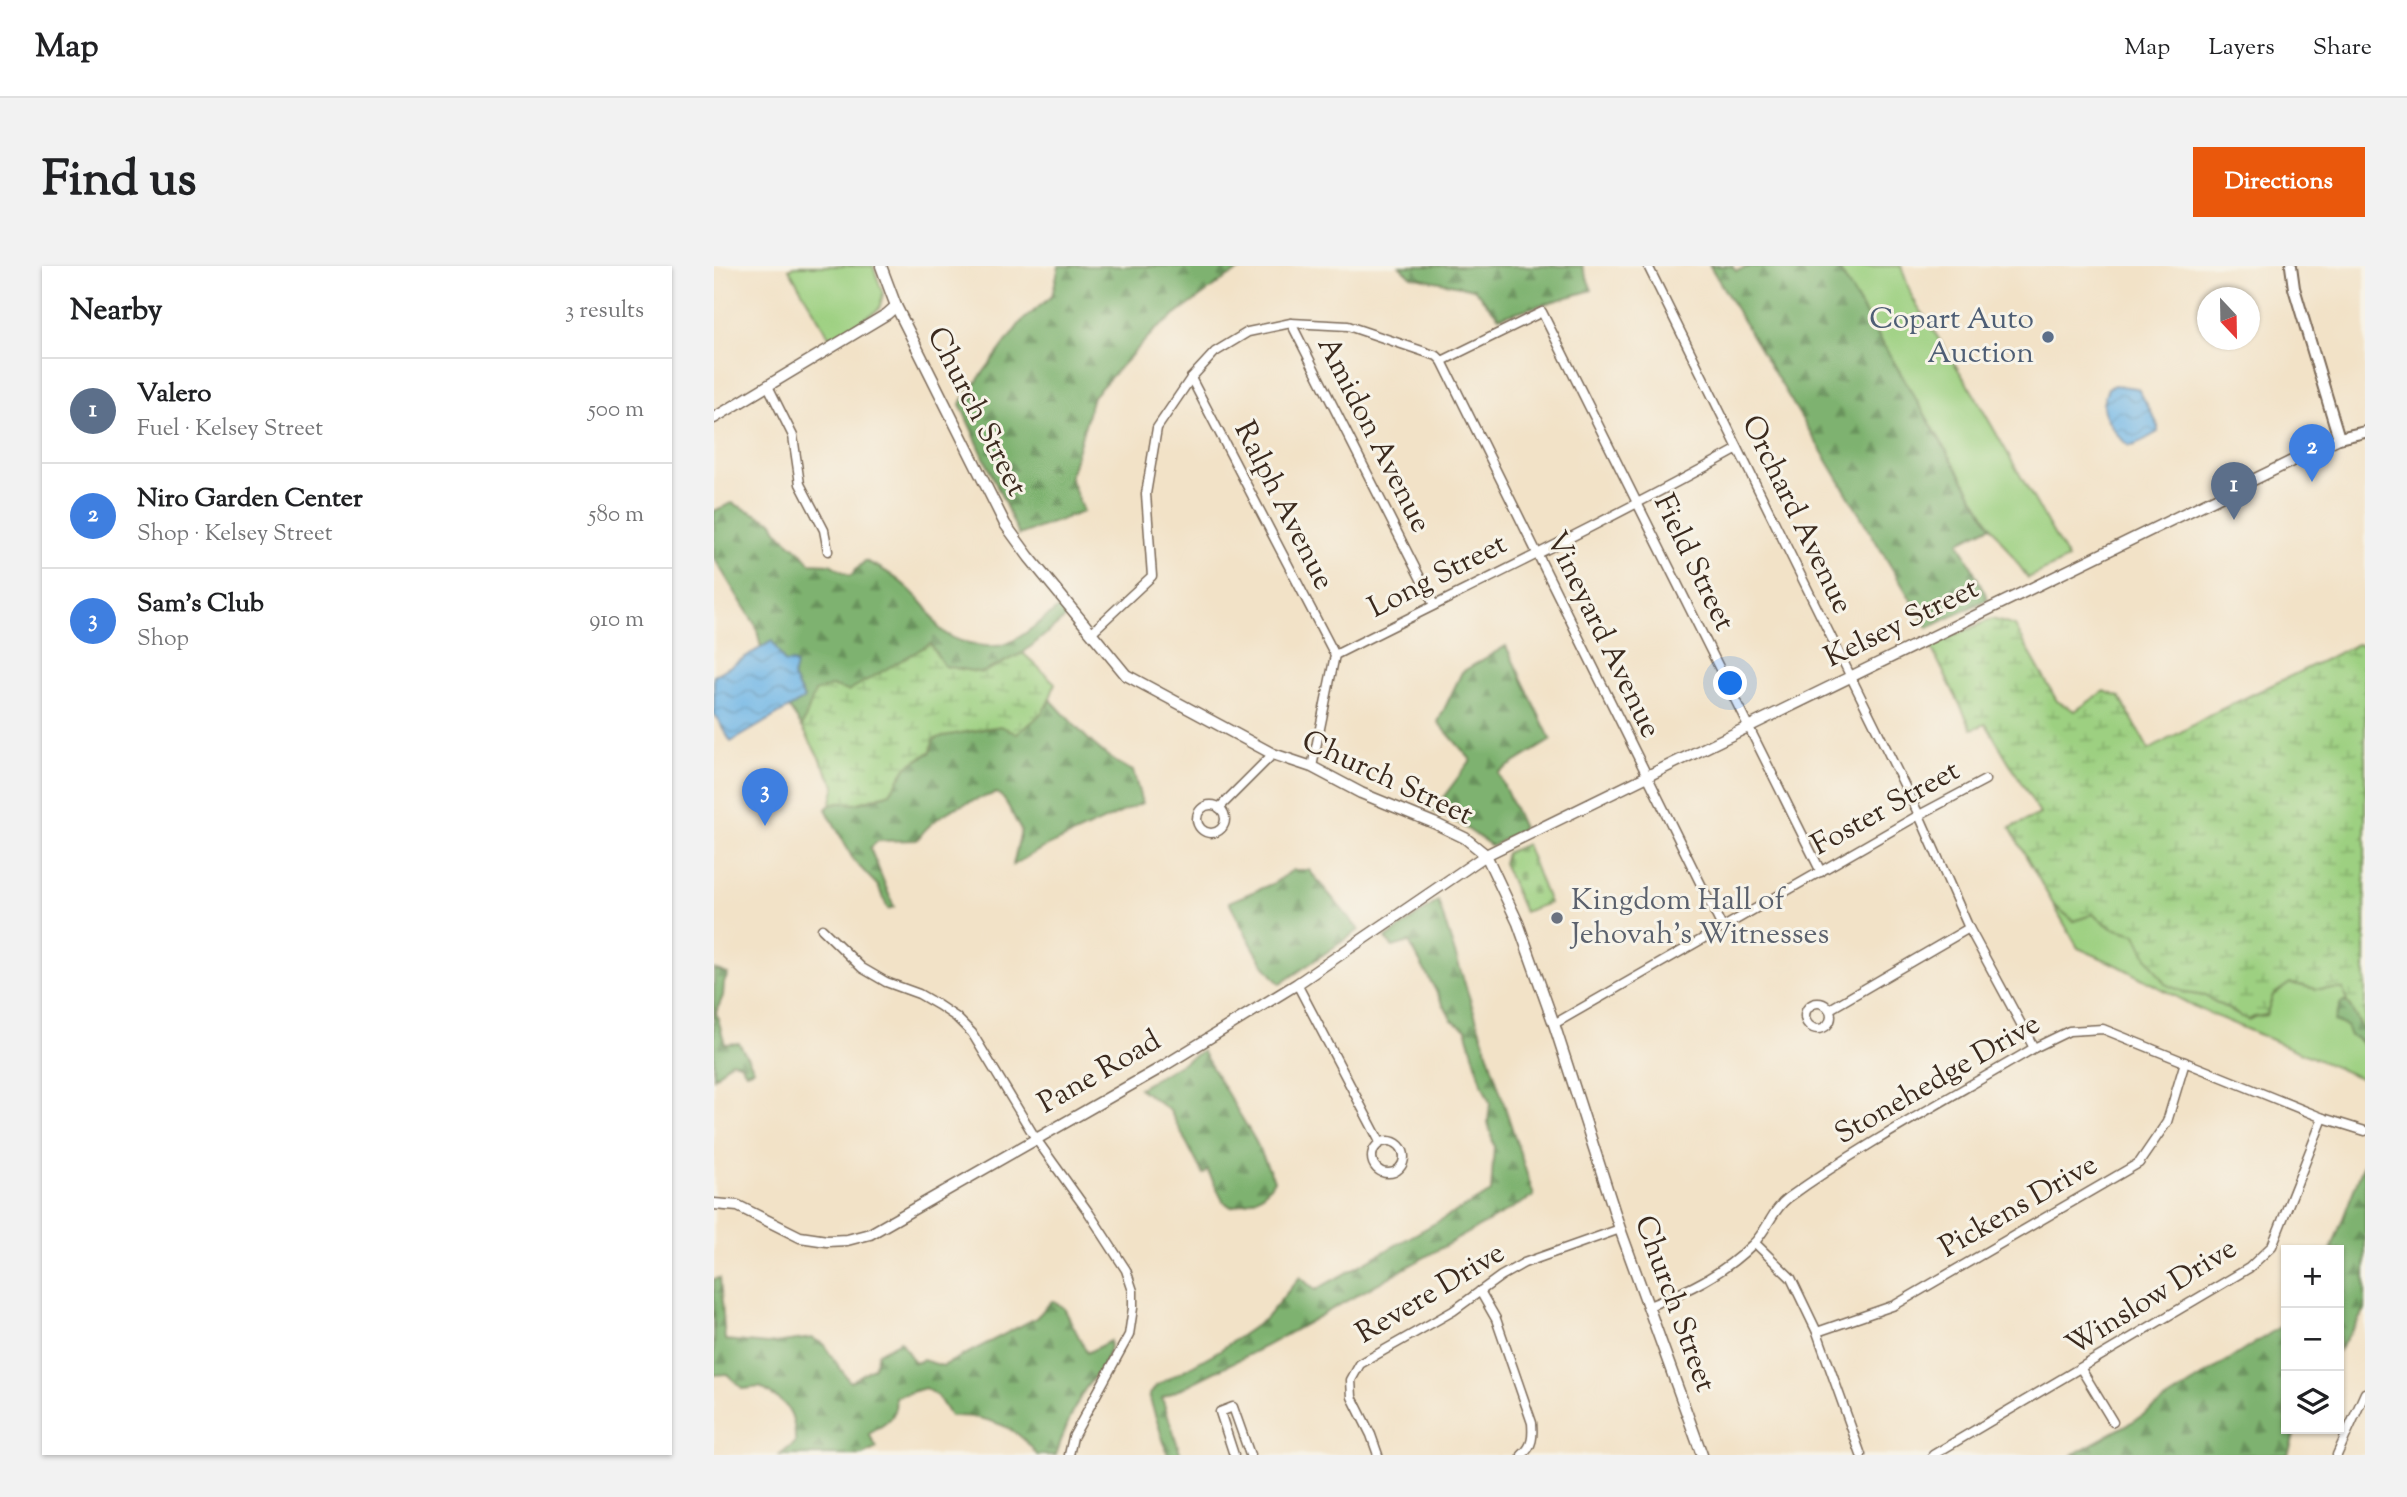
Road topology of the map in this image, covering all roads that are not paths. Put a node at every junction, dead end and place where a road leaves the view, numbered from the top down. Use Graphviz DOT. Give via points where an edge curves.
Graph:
graph roads {
  1 [pos="881,266"];
  2 [pos="1648,266"];
  3 [pos="2291,266"];
  4 [pos="896,306"];
  5 [pos="1291,323"];
  6 [pos="1442,361"];
  7 [pos="1191,378"];
  8 [pos="768,386"];
  9 [pos="714,418"];
  10 [pos="2365,432"];
  11 [pos="2339,438"];
  12 [pos="1738,449"];
  13 [pos="1638,504"];
  14 [pos="828,551"];
  15 [pos="1537,553"];
  16 [pos="1434,605"];
  17 [pos="1092,632"];
  18 [pos="1335,655"];
  19 [pos="1851,677"];
  20 [pos="1749,726"];
  21 [pos="1273,754"];
  22 [pos="1312,767"];
  23 [pos="1646,775"];
  24 [pos="1985,780"];
  25 [pos="1219,808"];
  26 [pos="1919,815"];
  27 [pos="1486,855"];
  28 [pos="1821,872"];
  29 [pos="1969,928"];
  30 [pos="822,929"];
  31 [pos="1723,929"];
  32 [pos="1297,984"];
  33 [pos="1830,1009"];
  34 [pos="1554,1024"];
  35 [pos="2034,1048"];
  36 [pos="2185,1062"];
  37 [pos="2323,1118"];
  38 [pos="2365,1130"];
  39 [pos="1036,1139"];
  40 [pos="1380,1142"];
  41 [pos="714,1204"];
  42 [pos="1620,1229"];
  43 [pos="1755,1243"];
  44 [pos="1480,1291"];
  45 [pos="1649,1306"];
  46 [pos="1818,1332"];
  47 [pos="2081,1369"];
  48 [pos="2365,1392"];
  49 [pos="2113,1422"];
  50 [pos="1069,1455"];
  51 [pos="1234,1455"];
  52 [pos="1250,1455"];
  53 [pos="1378,1455"];
  54 [pos="1522,1455"];
  55 [pos="1702,1455"];
  56 [pos="1861,1455"];
  57 [pos="1933,1455"];
  58 [pos="2337,1455"];
  1 -- 4 [label="street, Church Street"];
  2 -- 12 [label="street, Orchard Avenue"];
  3 -- 11 [label="main road"];
  4 -- 8 [label="street"];
  4 -- 17 [label="street, Church Street" via="1005,524"];
  5 -- 6 [label="street" via="1348,326"];
  5 -- 7 [label="street" via="1248,332 1215,352"];
  5 -- 16 [label="street, Amidon Avenue"];
  6 -- 13 [label="street, Field Street" via="1542,313"];
  6 -- 15 [label="street, Vineyard Avenue"];
  7 -- 17 [label="street" via="1157,428 1146,494 1152,576"];
  7 -- 18 [label="street, Ralph Avenue"];
  8 -- 9 [label="street"];
  8 -- 14 [label="street" via="793,436 800,484 824,530"];
  10 -- 11 [label="main road"];
  11 -- 19 [label="street, Kelsey Street"];
  12 -- 13 [label="street, Long Street"];
  12 -- 19 [label="street, Orchard Avenue"];
  13 -- 15 [label="street, Long Street"];
  13 -- 20 [label="street, Field Street"];
  15 -- 16 [label="street, Long Street"];
  15 -- 23 [label="street, Vineyard Avenue"];
  16 -- 18 [label="street, Long Street"];
  17 -- 21 [label="street, Church Street" via="1126,675"];
  18 -- 22 [label="street"];
  19 -- 20 [label="street, Kelsey Street"];
  19 -- 26 [label="street, Orchard Avenue"];
  20 -- 23 [label="street, Kelsey Street"];
  20 -- 28 [label="street, Field Street"];
  21 -- 22 [label="street, Church Street"];
  21 -- 25 [label="street"];
  22 -- 27 [label="street, Church Street" via="1465,838"];
  23 -- 27 [label="street, Kelsey Street"];
  23 -- 31 [label="street, Vineyard Avenue"];
  24 -- 26 [label="street, Foster Street"];
  26 -- 28 [label="street, Foster Street"];
  26 -- 29 [label="street, Orchard Avenue"];
  27 -- 32 [label="street, Pane Road"];
  27 -- 34 [label="street, Church Street" via="1508,897"];
  28 -- 31 [label="street, Foster Street"];
  29 -- 33 [label="street"];
  29 -- 35 [label="street, Orchard Avenue"];
  30 -- 39 [label="street" via="862,968 919,994 965,1025"];
  31 -- 34 [label="street, Foster Street"];
  32 -- 39 [label="street, Pane Road"];
  32 -- 40 [label="street"];
  34 -- 42 [label="street, Church Street"];
  35 -- 36 [label="street, Stonehedge Drive" via="2069,1031 2103,1029"];
  35 -- 43 [label="street, Stonehedge Drive" via="1821,1174 1781,1203"];
  36 -- 37 [label="street, Stonehedge Drive"];
  36 -- 46 [label="street, Pickens Drive" via="2167,1122 2139,1163 1895,1305"];
  37 -- 38 [label="street, Stonehedge Drive"];
  37 -- 47 [label="street, Winslow Drive" via="2272,1245 2249,1268"];
  39 -- 41 [label="street, Pane Road" via="870,1234 847,1240 800,1237 738,1206"];
  39 -- 50 [label="street" via="1115,1251 1133,1292 1129,1335 1073,1437"];
  40 -- 40 [label="street" via="1374,1150 1374,1164 1385,1173 1398,1170 1405,1158 1403,1149 1394,1141"];
  42 -- 44 [label="street, Revere Drive" via="1524,1263"];
  42 -- 45 [label="street, Church Street"];
  43 -- 45 [label="street, Stonehedge Drive" via="1715,1275"];
  43 -- 46 [label="street" via="1791,1278"];
  44 -- 53 [label="street, Revere Drive" via="1360,1364 1351,1380 1352,1397"];
  44 -- 54 [label="street" via="1496,1319 1532,1423 1533,1437"];
  45 -- 55 [label="street, Church Street"];
  46 -- 56 [label="street"];
  47 -- 49 [label="street"];
  47 -- 57 [label="street, Winslow Drive"];
  48 -- 58 [label="street"];
  51 -- 52 [label="street" via="1220,1412 1233,1407"];
}
